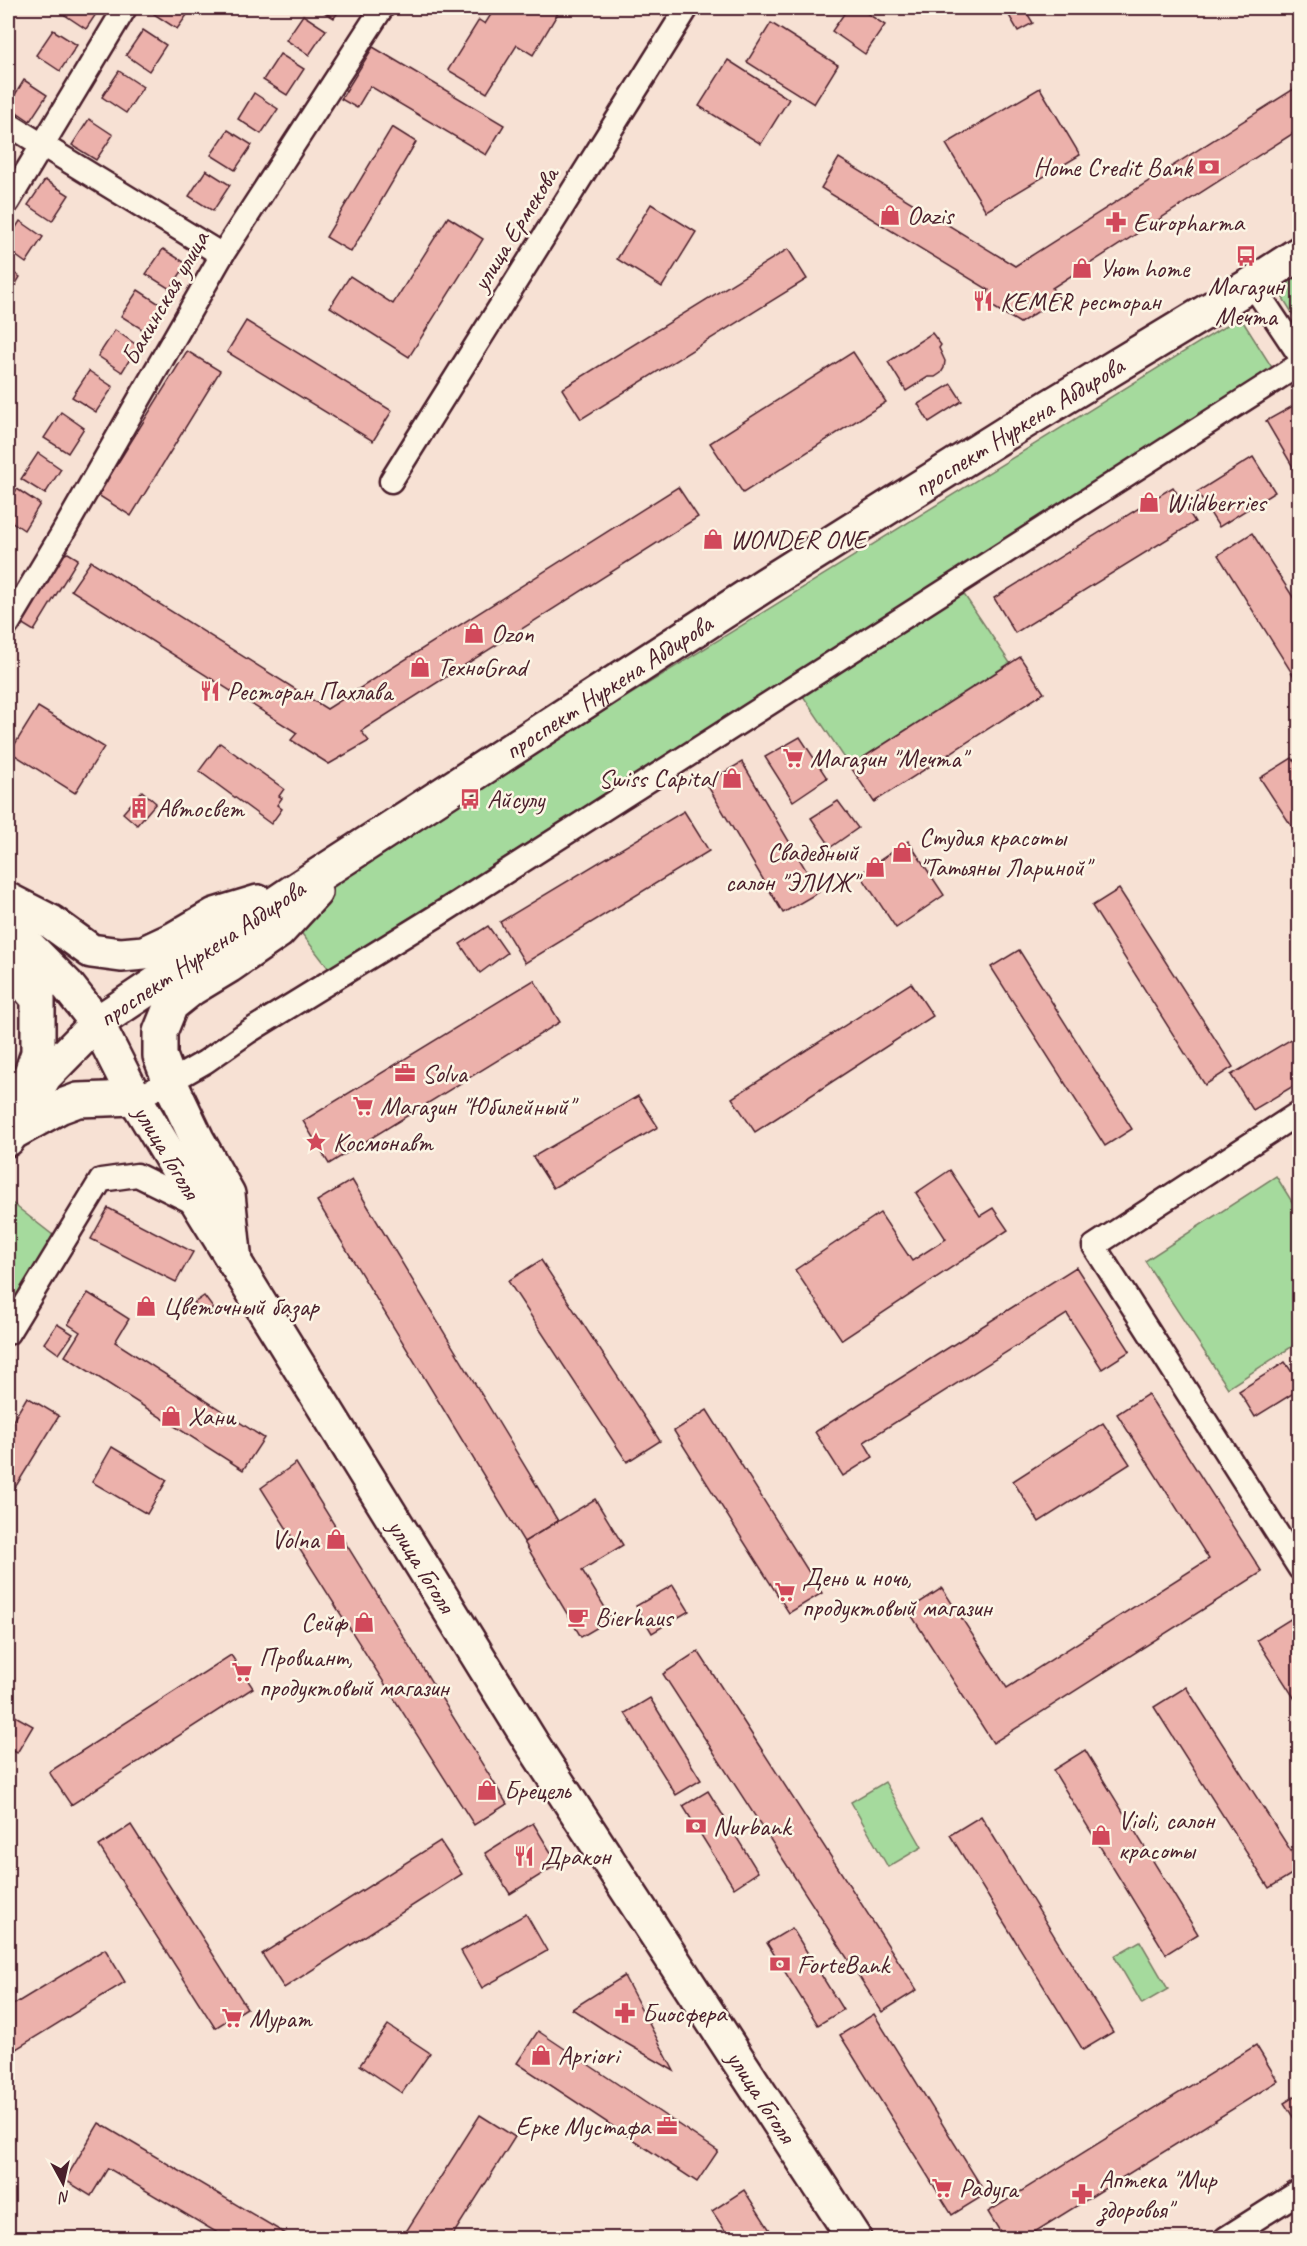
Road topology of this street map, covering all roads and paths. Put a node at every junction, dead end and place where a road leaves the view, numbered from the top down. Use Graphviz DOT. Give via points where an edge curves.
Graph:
graph roads {
  1 [pos="125,8"];
  2 [pos="382,8"];
  3 [pos="687,8"];
  4 [pos="8,124"];
  5 [pos="43,144"];
  6 [pos="8,202"];
  7 [pos="1299,253"];
  8 [pos="222,255"];
  9 [pos="1252,284"];
  10 [pos="1299,356"];
  11 [pos="1299,364"];
  12 [pos="391,481"];
  13 [pos="8,624"];
  14 [pos="341,860"];
  15 [pos="294,891"];
  16 [pos="8,900"];
  17 [pos="8,930"];
  18 [pos="8,964"];
  19 [pos="97,1023"];
  20 [pos="170,1082"];
  21 [pos="135,1098"];
  22 [pos="1299,1112"];
  23 [pos="13,1130"];
  24 [pos="200,1206"];
  25 [pos="235,1263"];
  26 [pos="8,1333"];
  27 [pos="1299,1569"];
  28 [pos="1299,2191"];
  29 [pos="854,2238"];
  30 [pos="1226,2238"];
  1 -- 5 [label="street"];
  2 -- 8 [label="street, Бакинская улица"];
  3 -- 12 [label="street, улица Ермекова"];
  4 -- 5 [label="street"];
  5 -- 6 [label="street"];
  5 -- 8 [label="street"];
  7 -- 9 [label="main road, проспект Нуркена Абдирова"];
  8 -- 13 [label="street, Бакинская улица"];
  9 -- 10 [label="street"];
  9 -- 14 [label="main road, проспект Нуркена Абдирова" via="766,584"];
  11 -- 20 [label="street"];
  14 -- 15 [label="main road, проспект Нуркена Абдирова"];
  14 -- 20 [label="main road" via="278,932 171,1005 160,1032 160,1056"];
  15 -- 16 [label="main road" via="215,915 144,953 121,955 91,951 51,922"];
  15 -- 19 [label="main road, проспект Нуркена Абдирова"];
  17 -- 19 [label="main road, улица Гоголя" via="68,985"];
  18 -- 23 [label="main road" via="38,999 38,1053"];
  19 -- 21 [label="main road, улица Гоголя"];
  19 -- 23 [label="main road, проспект Нуркена Абдирова" via="45,1076"];
  20 -- 21 [label="street"];
  20 -- 25 [label="main road" via="228,1194"];
  21 -- 23 [label="main road" via="78,1100"];
  21 -- 24 [label="main road, улица Гоголя"];
  22 -- 27 [label="street" via="1094,1246"];
  24 -- 25 [label="main road, улица Гоголя"];
  24 -- 26 [label="street" via="137,1175 101,1180"];
  25 -- 29 [label="main road, улица Гоголя" via="531,1742"];
  28 -- 30 [label="street"];
}
